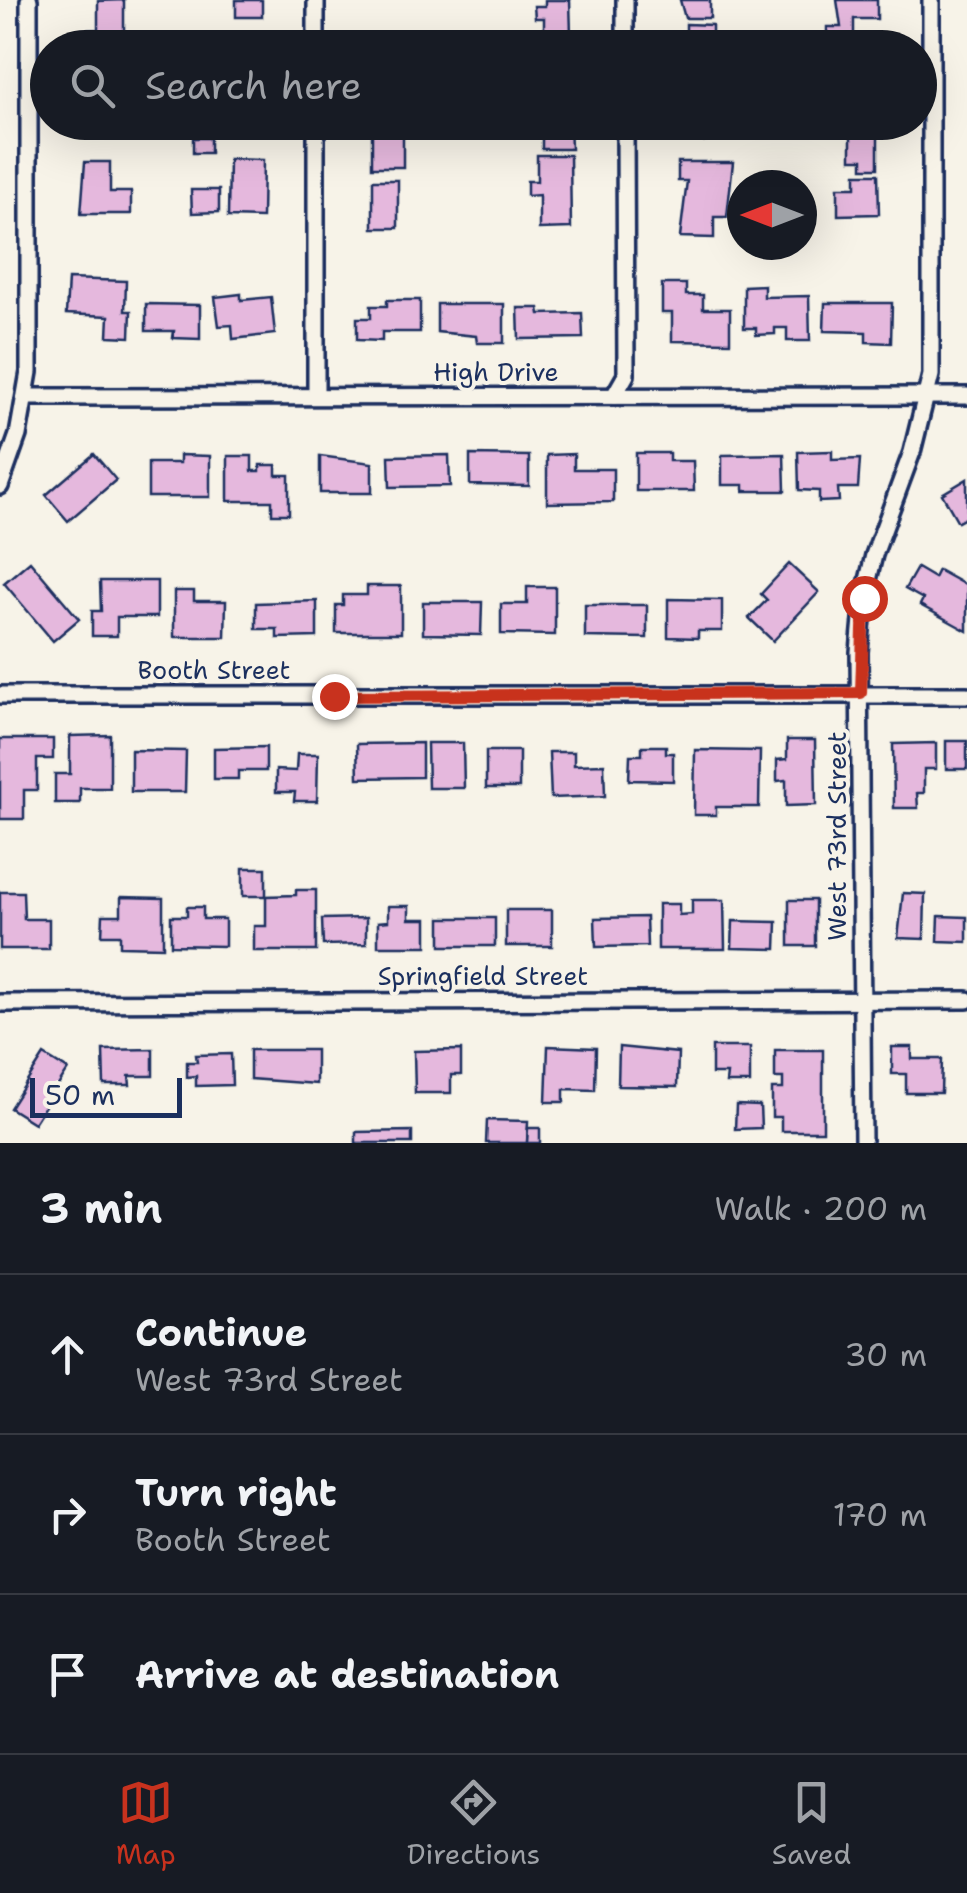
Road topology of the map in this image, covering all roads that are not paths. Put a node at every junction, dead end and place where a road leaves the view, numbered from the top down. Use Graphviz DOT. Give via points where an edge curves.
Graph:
graph roads {
  1 [pos="29,0"];
  2 [pos="316,0"];
  3 [pos="625,0"];
  4 [pos="931,0"];
  5 [pos="316,30"];
  6 [pos="625,30"];
  7 [pos="931,30"];
  8 [pos="316,140"];
  9 [pos="625,140"];
  10 [pos="932,140"];
  11 [pos="316,396"];
  12 [pos="614,396"];
  13 [pos="926,396"];
  14 [pos="967,396"];
  15 [pos="24,397"];
  16 [pos="0,486"];
  17 [pos="861,693"];
  18 [pos="0,695"];
  19 [pos="967,695"];
  20 [pos="863,1000"];
  21 [pos="967,1000"];
  22 [pos="0,1002"];
  23 [pos="863,1143"];
  1 -- 15 [label="street" via="30,346"];
  2 -- 5 [label="street"];
  3 -- 6 [label="street"];
  4 -- 7 [label="street, West 73rd Street"];
  8 -- 11 [label="street"];
  9 -- 12 [label="street" via="626,374"];
  10 -- 13 [label="street, West 73rd Street" via="933,355"];
  11 -- 12 [label="street, High Drive"];
  11 -- 15 [label="street, High Drive"];
  12 -- 13 [label="street, High Drive"];
  13 -- 14 [label="street, High Drive"];
  13 -- 17 [label="street, West 73rd Street" via="864,598"];
  15 -- 16 [label="street"];
  17 -- 18 [label="street, Booth Street"];
  17 -- 19 [label="street, Booth Street"];
  17 -- 20 [label="street, West 73rd Street"];
  20 -- 21 [label="street, Springfield Street"];
  20 -- 22 [label="street, Springfield Street"];
  20 -- 23 [label="street, West 73rd Street"];
}
